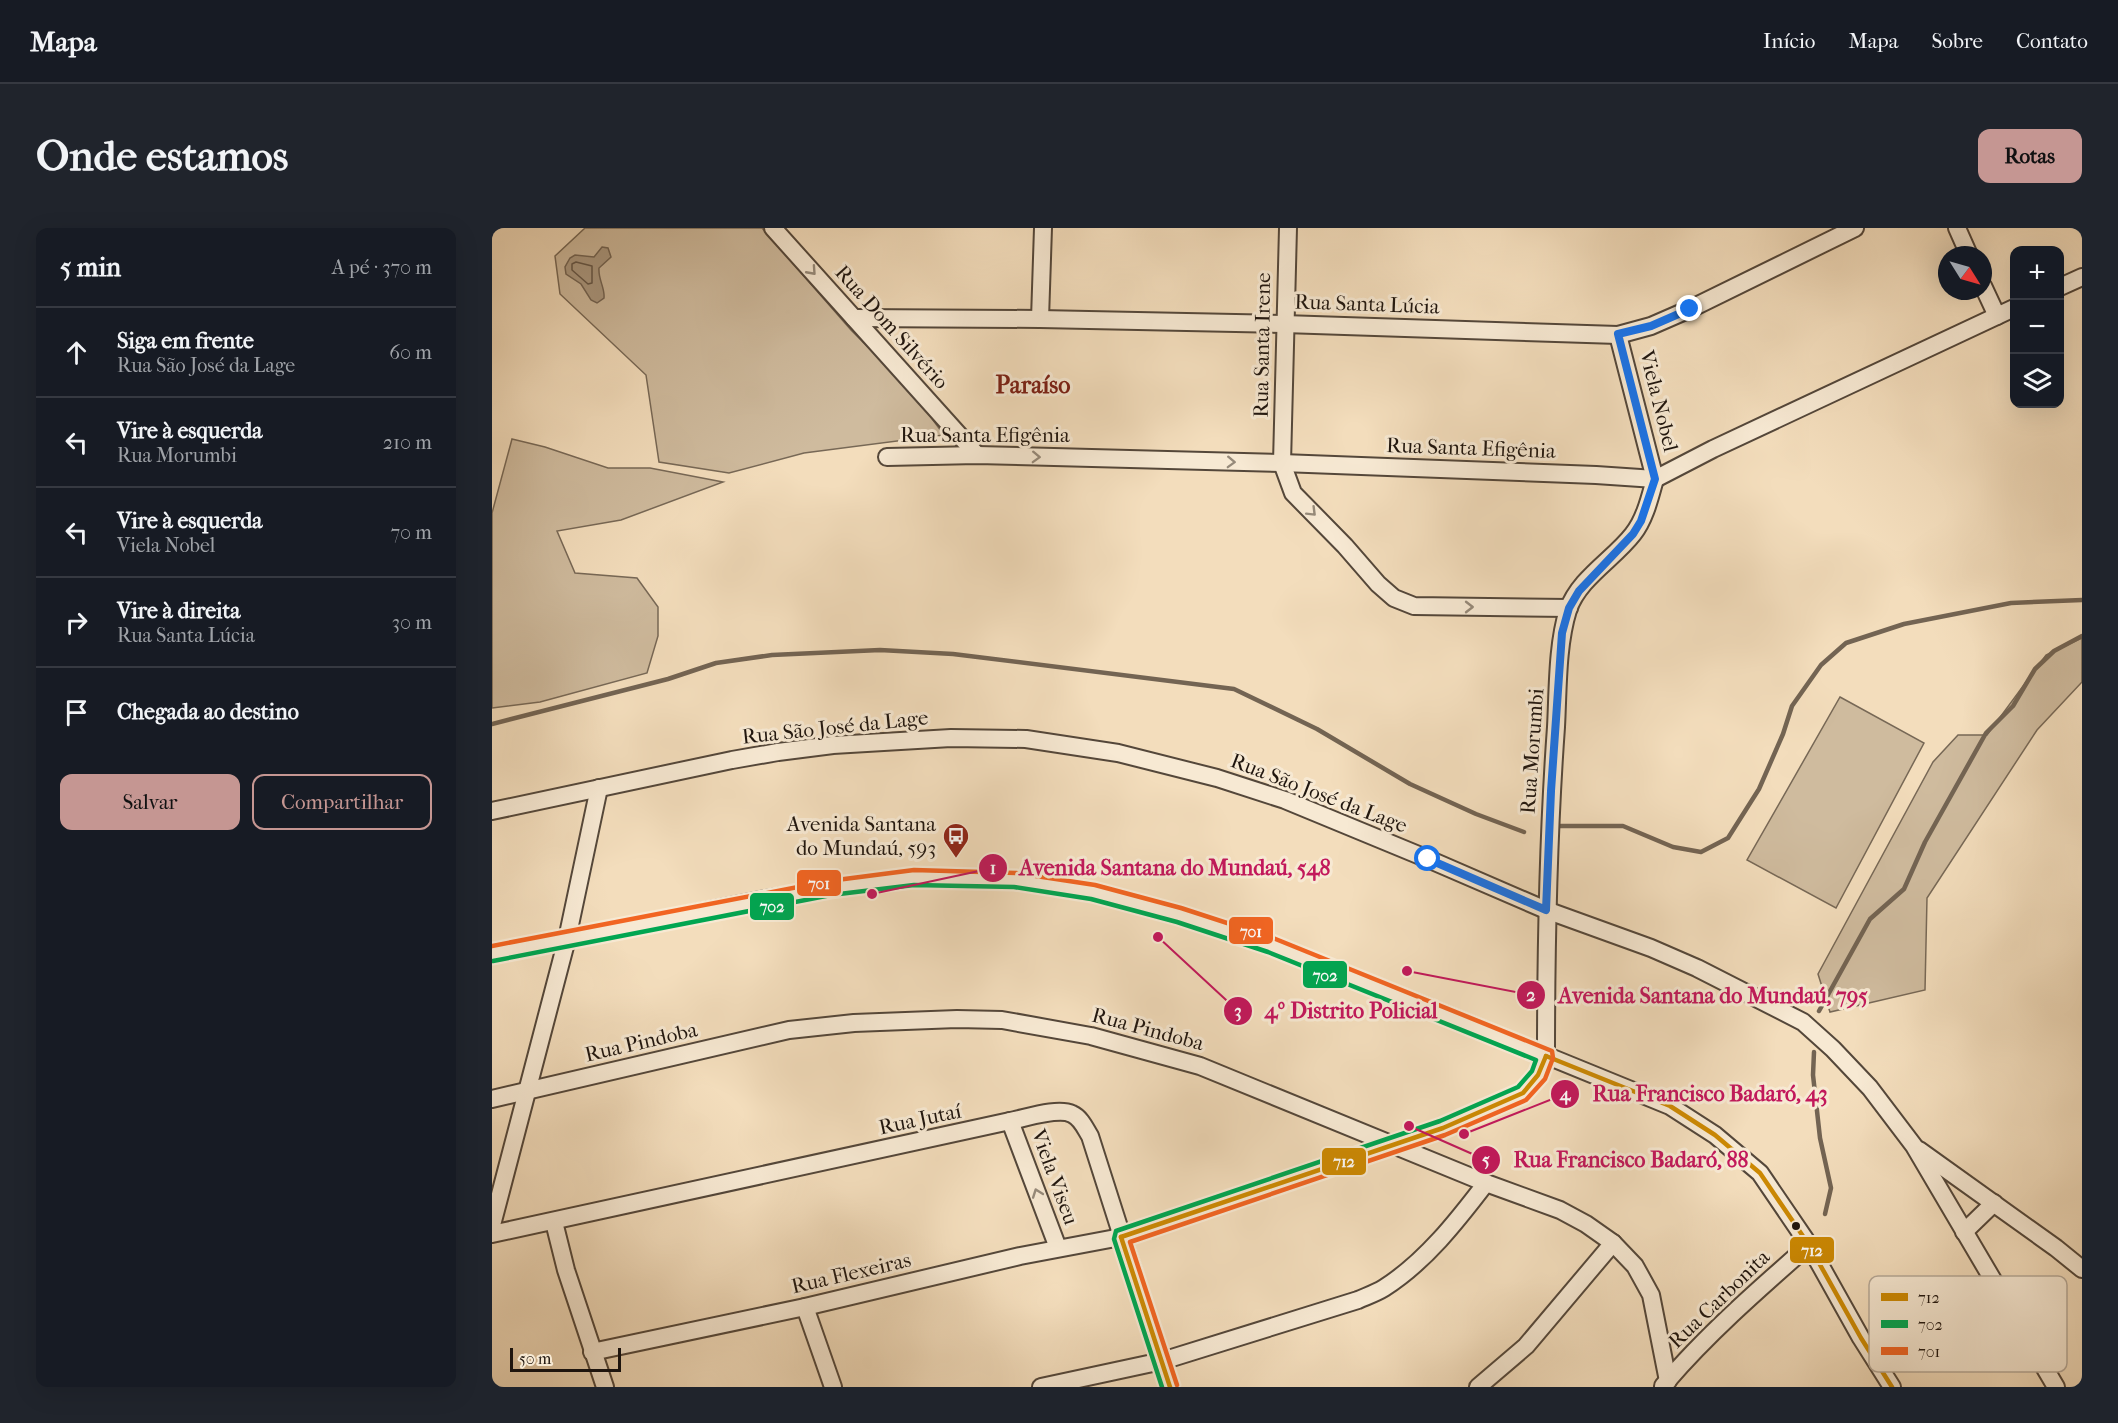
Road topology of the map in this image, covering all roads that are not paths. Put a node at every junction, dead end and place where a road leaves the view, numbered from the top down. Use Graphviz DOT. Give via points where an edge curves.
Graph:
graph roads {
  1 [pos="773,228"];
  2 [pos="1042,228"];
  3 [pos="1288,228"];
  4 [pos="1856,228"];
  5 [pos="1957,228"];
  6 [pos="1965,246"];
  7 [pos="2082,277"];
  8 [pos="2064,285"];
  9 [pos="1990,300"];
  10 [pos="2010,310"];
  11 [pos="1997,316"];
  12 [pos="854,318"];
  13 [pos="1040,319"];
  14 [pos="1284,324"];
  15 [pos="1618,334"];
  16 [pos="977,455"];
  17 [pos="887,457"];
  18 [pos="1282,464"];
  19 [pos="1655,479"];
  20 [pos="1569,608"];
  21 [pos="599,788"];
  22 [pos="492,811"];
  23 [pos="1546,910"];
  24 [pos="567,939"];
  25 [pos="492,954"];
  26 [pos="1546,1056"];
  27 [pos="528,1091"];
  28 [pos="492,1099"];
  29 [pos="1010,1121"];
  30 [pos="1396,1145"];
  31 [pos="1914,1146"];
  32 [pos="1486,1183"];
  33 [pos="1994,1203"];
  34 [pos="554,1222"];
  35 [pos="492,1225"];
  36 [pos="1965,1232"];
  37 [pos="492,1234"];
  38 [pos="1121,1237"];
  39 [pos="1613,1244"];
  40 [pos="1809,1245"];
  41 [pos="1058,1248"];
  42 [pos="2082,1269"];
  43 [pos="1991,1276"];
  44 [pos="805,1307"];
  45 [pos="1869,1351"];
  46 [pos="592,1352"];
  47 [pos="1161,1361"];
  48 [pos="1883,1372"];
  49 [pos="2047,1372"];
  50 [pos="1666,1384"];
  51 [pos="605,1387"];
  52 [pos="833,1387"];
  53 [pos="1041,1387"];
  54 [pos="1170,1387"];
  55 [pos="1478,1387"];
  56 [pos="1892,1387"];
  57 [pos="2056,1387"];
  1 -- 12 [label="street, Rua Dom Silvério, one-way"];
  2 -- 13 [label="street"];
  3 -- 14 [label="street, Rua Santa Irene"];
  4 -- 15 [label="street, Rua Santa Lúcia" via="1690,309 1651,326"];
  5 -- 6 [label="street"];
  7 -- 8 [label="street"];
  9 -- 11 [label="street"];
  10 -- 11 [label="street"];
  11 -- 19 [label="street"];
  12 -- 13 [label="street, Rua Santa Lúcia"];
  12 -- 16 [label="street, Rua Dom Silvério"];
  13 -- 14 [label="street, Rua Santa Lúcia"];
  14 -- 15 [label="street, Rua Santa Lúcia"];
  14 -- 18 [label="street, Rua Santa Irene"];
  15 -- 19 [label="street, Viela Nobel"];
  16 -- 17 [label="street, Rua Santa Efigênia"];
  16 -- 18 [label="street, Rua Santa Efigênia, one-way"];
  18 -- 19 [label="street, Rua Santa Efigênia"];
  18 -- 20 [label="street, one-way" via="1293,493 1394,598 1414,606"];
  19 -- 20 [label="street, Rua Morumbi" via="1633,534 1579,591"];
  20 -- 23 [label="street, Rua Morumbi" via="1562,633"];
  21 -- 22 [label="street, Rua São José da Lage"];
  21 -- 23 [label="street, Rua São José da Lage" via="732,760 832,745 951,738 1026,740 1118,753 1217,778 1274,797"];
  21 -- 24 [label="street"];
  23 -- 26 [label="street, Rua Morumbi"];
  23 -- 31 [label="street, Rua São José da Lage" via="1651,948 1803,1022 1870,1088"];
  24 -- 25 [label="street"];
  24 -- 26 [label="street" via="765,899 882,881 914,877 1015,880 1093,892 1271,945"];
  24 -- 27 [label="street"];
  26 -- 30 [label="street, Rua Flexeiras" via="1538,1075 1523,1093"];
  26 -- 40 [label="street" via="1670,1106 1715,1135 1760,1173"];
  27 -- 28 [label="street, Rua Pindoba"];
  27 -- 30 [label="street, Rua Pindoba" via="789,1030 854,1023 1002,1020 1091,1036 1200,1066"];
  27 -- 35 [label="street"];
  29 -- 34 [label="street, Rua Jutaí"];
  29 -- 38 [label="street, Rua Jutaí" via="1059,1112 1081,1121 1090,1136"];
  41 -- 29 [label="street, Viela Viseu, one-way"];
  30 -- 32 [label="street, Rua Pindoba"];
  30 -- 38 [label="street, Rua Flexeiras"];
  31 -- 33 [label="street"];
  31 -- 36 [label="street, Rua São José da Lage"];
  32 -- 39 [label="street, Rua Pindoba" via="1560,1210"];
  32 -- 47 [label="street" via="1454,1224 1383,1289"];
  33 -- 36 [label="street"];
  33 -- 42 [label="street"];
  34 -- 37 [label="street, Rua Jutaí"];
  34 -- 46 [label="street"];
  36 -- 43 [label="street, Rua São José da Lage"];
  38 -- 41 [label="street, Rua Flexeiras"];
  38 -- 47 [label="street, Rua Jutaí"];
  39 -- 50 [label="street, Rua Pindoba" via="1635,1266 1651,1295"];
  39 -- 55 [label="street" via="1526,1346"];
  40 -- 45 [label="street"];
  40 -- 50 [label="street, Rua Carbonita"];
  41 -- 44 [label="street, Rua Flexeiras"];
  44 -- 46 [label="street, Rua Flexeiras"];
  44 -- 52 [label="street"];
  46 -- 51 [label="street"];
  47 -- 53 [label="street"];
  47 -- 54 [label="street, Rua Jutaí"];
  48 -- 56 [label="street"];
  49 -- 57 [label="street, Rua São José da Lage"];
}
